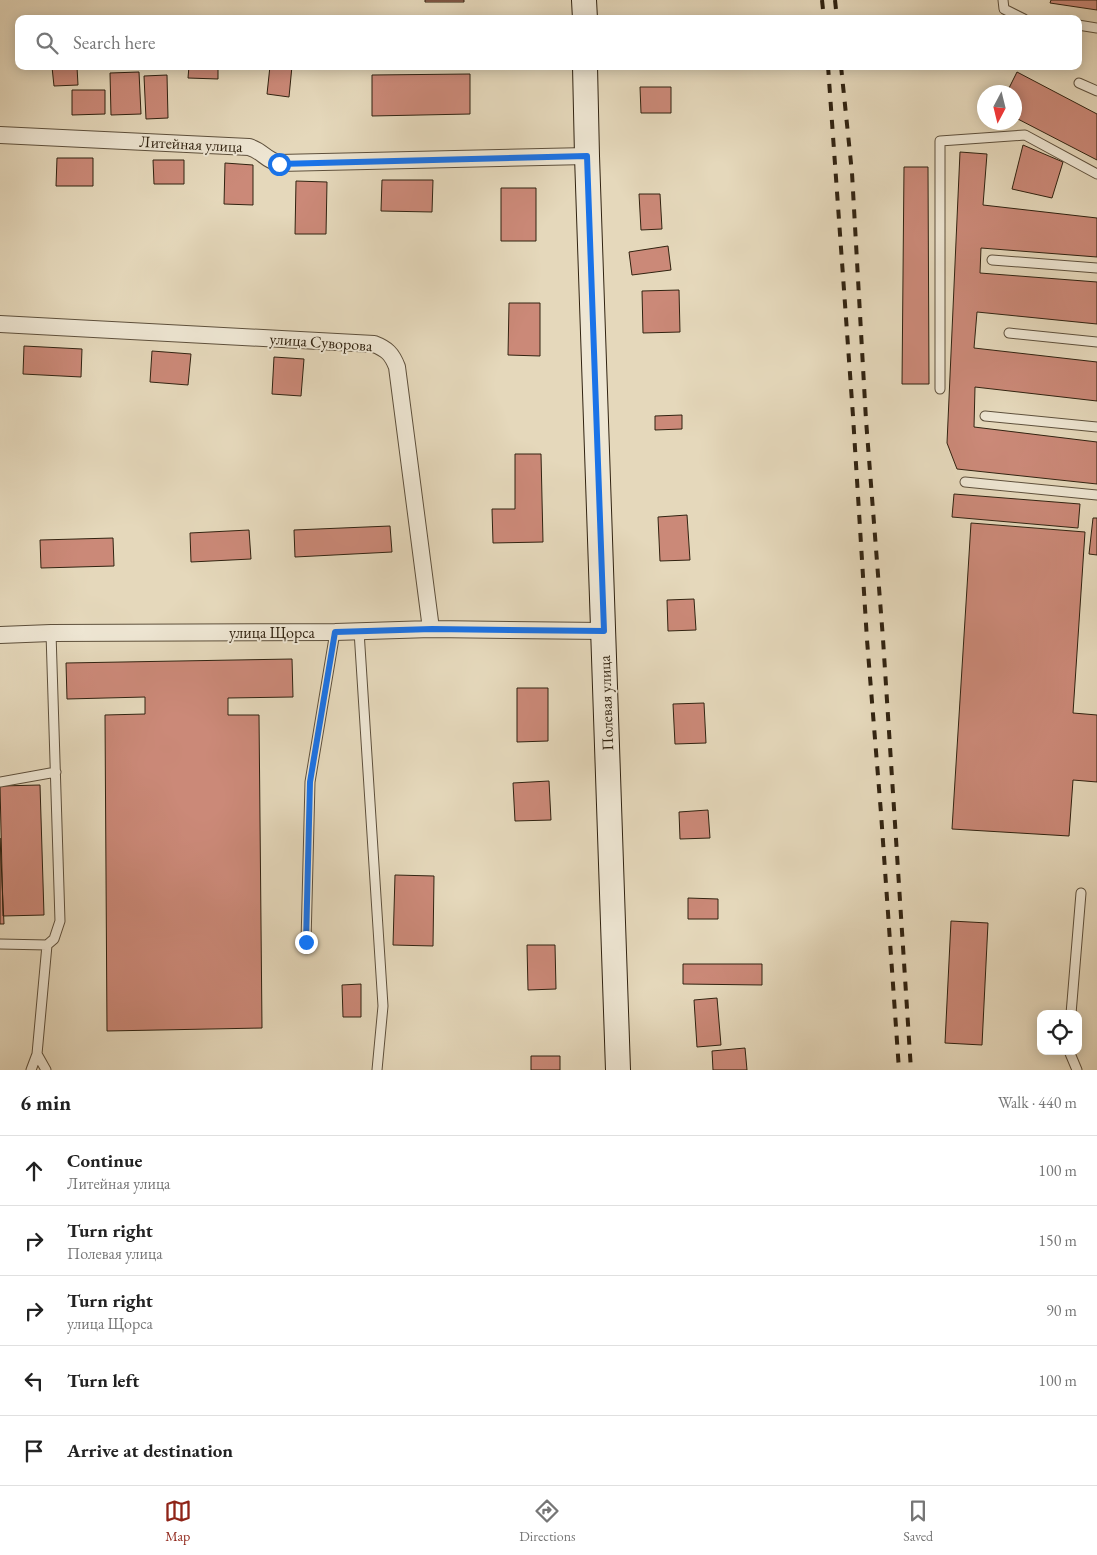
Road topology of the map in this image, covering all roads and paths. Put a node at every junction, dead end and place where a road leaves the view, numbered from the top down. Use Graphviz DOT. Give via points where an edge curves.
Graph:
graph roads {
  1 [pos="584,0"];
  2 [pos="1003,0"];
  3 [pos="584,15"];
  4 [pos="1016,15"];
  5 [pos="1082,26"];
  6 [pos="1097,28"];
  7 [pos="585,70"];
  8 [pos="1079,83"];
  9 [pos="1097,91"];
  10 [pos="0,135"];
  11 [pos="587,156"];
  12 [pos="1097,174"];
  13 [pos="992,260"];
  14 [pos="1097,268"];
  15 [pos="0,324"];
  16 [pos="1009,333"];
  17 [pos="1097,342"];
  18 [pos="940,389"];
  19 [pos="985,416"];
  20 [pos="1097,427"];
  21 [pos="965,482"];
  22 [pos="1097,495"];
  23 [pos="432,629"];
  24 [pos="604,631"];
  25 [pos="335,632"];
  26 [pos="359,632"];
  27 [pos="51,633"];
  28 [pos="0,635"];
  29 [pos="56,772"];
  30 [pos="0,782"];
  31 [pos="1081,893"];
  32 [pos="306,942"];
  33 [pos="0,944"];
  34 [pos="47,945"];
  35 [pos="1071,1010"];
  36 [pos="37,1054"];
  37 [pos="1071,1055"];
  38 [pos="31,1070"];
  39 [pos="46,1070"];
  40 [pos="377,1070"];
  41 [pos="618,1070"];
  42 [pos="1077,1070"];
  1 -- 3 [label="street"];
  2 -- 4 [label="lane" via="1004,9"];
  5 -- 6 [label="lane"];
  7 -- 11 [label="street, Полевая улица"];
  8 -- 9 [label="lane"];
  10 -- 11 [label="street, Литейная улица" via="249,147 258,149 270,161 279,164"];
  11 -- 24 [label="street, Полевая улица"];
  12 -- 18 [label="lane" via="1026,135 940,141"];
  13 -- 14 [label="lane"];
  15 -- 23 [label="street, улица Суворова" via="374,344 386,348 397,367"];
  16 -- 17 [label="lane"];
  19 -- 20 [label="lane"];
  21 -- 22 [label="lane"];
  23 -- 24 [label="street, улица Щорса"];
  23 -- 26 [label="street, улица Щорса"];
  24 -- 41 [label="street, Полевая улица"];
  25 -- 26 [label="street, улица Щорса"];
  25 -- 27 [label="street, улица Щорса"];
  25 -- 32 [label="lane" via="310,782"];
  26 -- 40 [label="lane" via="383,1006"];
  27 -- 28 [label="street, улица Щорса"];
  27 -- 29 [label="lane"];
  29 -- 30 [label="lane"];
  29 -- 34 [label="lane" via="60,921 54,939"];
  31 -- 35 [label="lane"];
  33 -- 34 [label="lane"];
  34 -- 36 [label="lane"];
  36 -- 38 [label="lane"];
  36 -- 39 [label="lane"];
  37 -- 42 [label="lane"];
}
